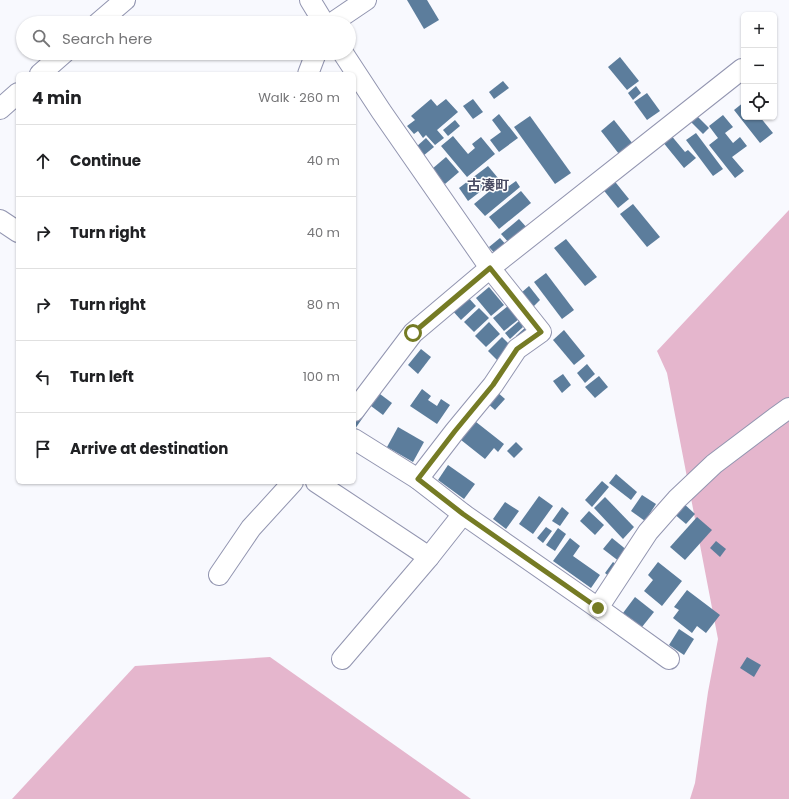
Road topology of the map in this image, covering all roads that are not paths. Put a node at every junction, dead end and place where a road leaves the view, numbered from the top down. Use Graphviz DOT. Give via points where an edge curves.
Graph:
graph roads {
  1 [pos="125,0"];
  2 [pos="310,0"];
  3 [pos="366,0"];
  4 [pos="106,16"];
  5 [pos="320,16"];
  6 [pos="342,16"];
  7 [pos="56,60"];
  8 [pos="313,60"];
  9 [pos="348,60"];
  10 [pos="741,70"];
  11 [pos="42,72"];
  12 [pos="309,72"];
  13 [pos="355,72"];
  14 [pos="356,73"];
  15 [pos="16,95"];
  16 [pos="0,109"];
  17 [pos="0,220"];
  18 [pos="16,231"];
  19 [pos="490,268"];
  20 [pos="356,408"];
  21 [pos="789,408"];
  22 [pos="356,440"];
  23 [pos="418,479"];
  24 [pos="291,484"];
  25 [pos="319,484"];
  26 [pos="463,514"];
  27 [pos="429,557"];
  28 [pos="219,575"];
  29 [pos="598,608"];
  30 [pos="342,659"];
  31 [pos="669,659"];
  1 -- 4 [label="street"];
  2 -- 5 [label="street"];
  3 -- 6 [label="street"];
  7 -- 11 [label="street"];
  8 -- 12 [label="street"];
  9 -- 13 [label="street"];
  10 -- 19 [label="street"];
  14 -- 19 [label="street"];
  15 -- 16 [label="street"];
  17 -- 18 [label="street"];
  19 -- 20 [label="street" via="413,333"];
  19 -- 23 [label="street" via="541,332 517,349 493,385"];
  21 -- 29 [label="street" via="714,464 677,499 648,532"];
  22 -- 23 [label="street"];
  23 -- 26 [label="street"];
  24 -- 28 [label="street" via="251,528"];
  25 -- 27 [label="street"];
  26 -- 27 [label="street"];
  26 -- 29 [label="street"];
  27 -- 30 [label="street"];
  29 -- 31 [label="street"];
}
